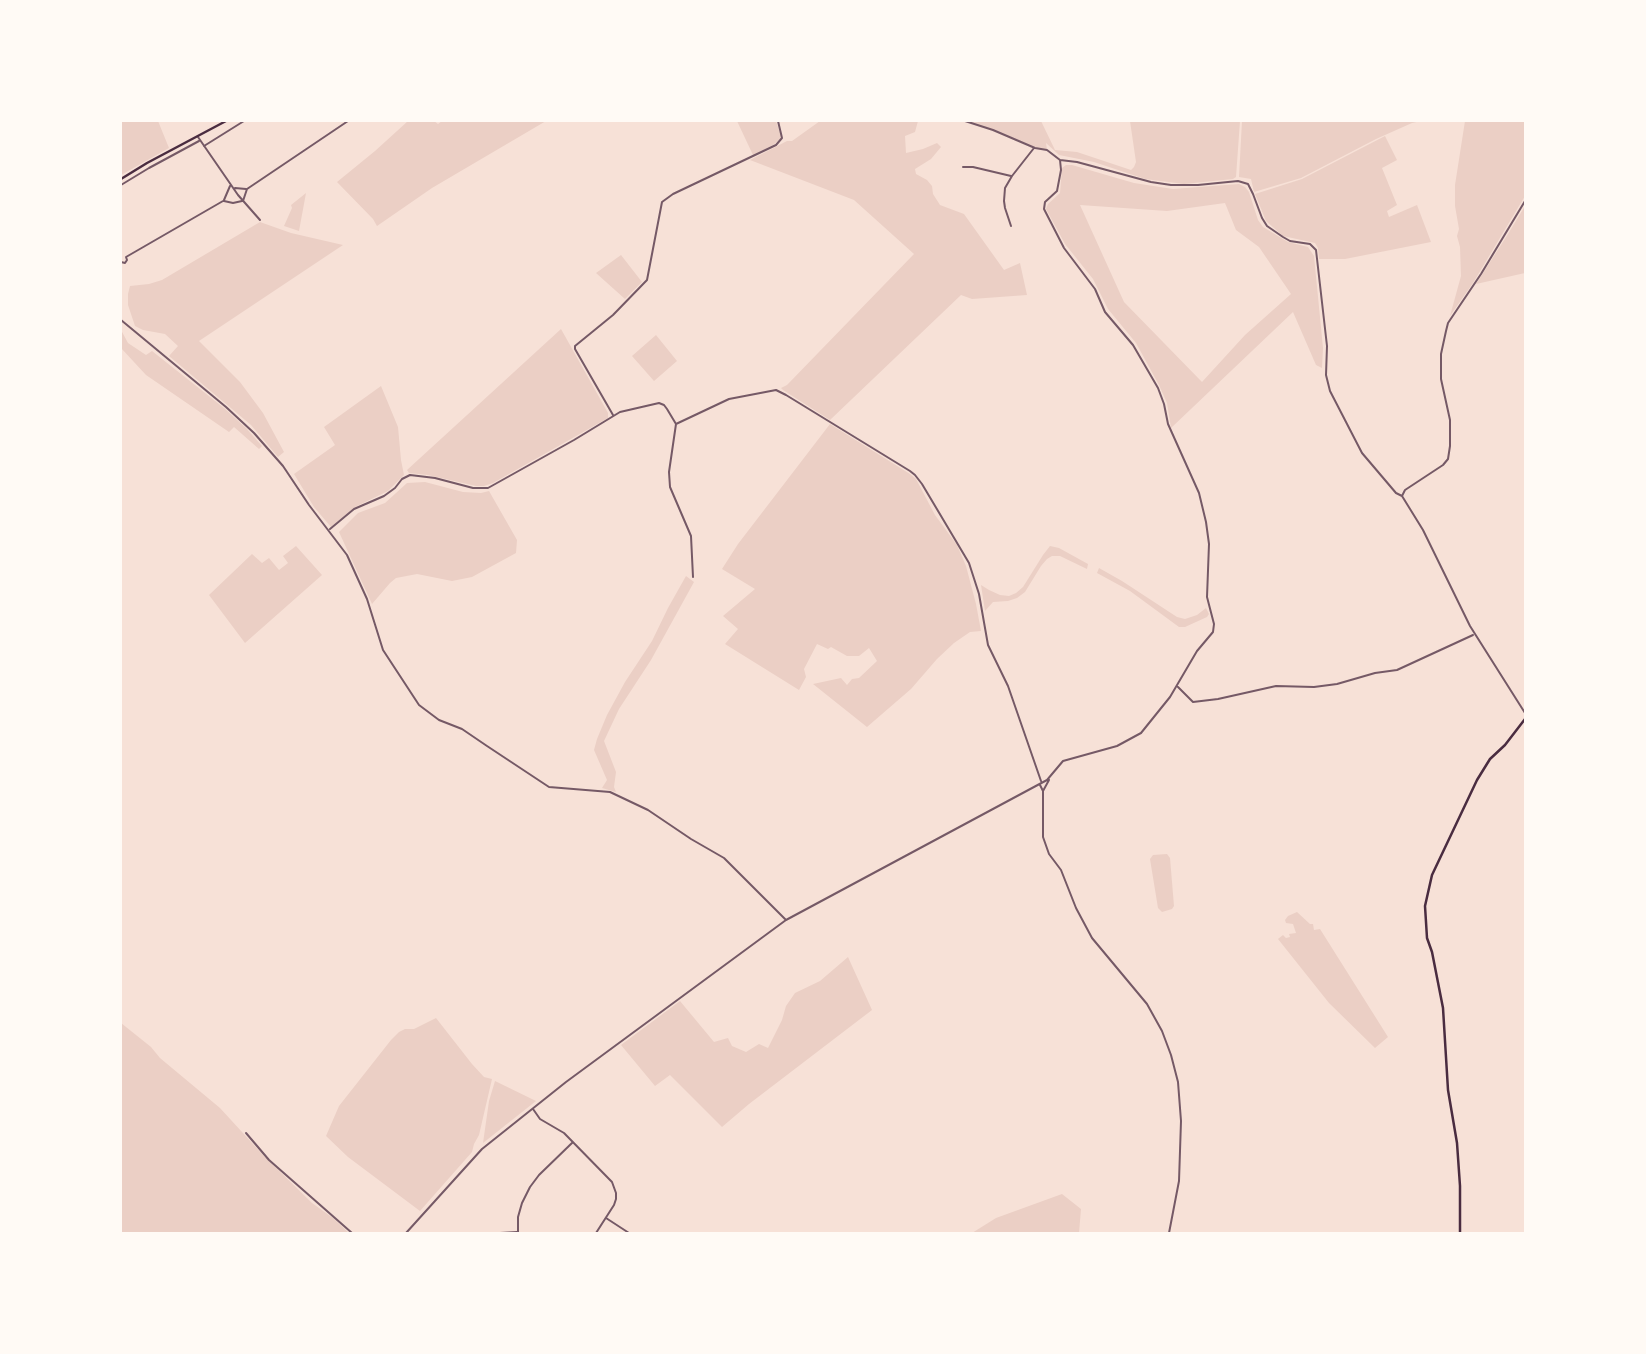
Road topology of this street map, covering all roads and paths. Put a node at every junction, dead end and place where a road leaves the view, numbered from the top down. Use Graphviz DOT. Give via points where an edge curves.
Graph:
graph roads {
  1 [pos="226,121"];
  2 [pos="244,121"];
  3 [pos="348,121"];
  4 [pos="778,121"];
  5 [pos="965,121"];
  6 [pos="199,139"];
  7 [pos="204,146"];
  8 [pos="1035,148"];
  9 [pos="1060,160"];
  10 [pos="963,167"];
  11 [pos="1012,176"];
  12 [pos="121,179"];
  13 [pos="121,185"];
  14 [pos="232,186"];
  15 [pos="247,189"];
  16 [pos="223,201"];
  17 [pos="243,201"];
  18 [pos="1525,201"];
  19 [pos="260,220"];
  20 [pos="1011,226"];
  21 [pos="124,256"];
  22 [pos="121,262"];
  23 [pos="121,320"];
  24 [pos="613,416"];
  25 [pos="677,424"];
  26 [pos="1402,496"];
  27 [pos="329,530"];
  28 [pos="693,577"];
  29 [pos="1475,634"];
  30 [pos="1177,686"];
  31 [pos="1525,713"];
  32 [pos="1525,719"];
  33 [pos="1049,779"];
  34 [pos="1041,784"];
  35 [pos="1043,791"];
  36 [pos="786,920"];
  37 [pos="532,1108"];
  38 [pos="246,1133"];
  39 [pos="573,1142"];
  40 [pos="605,1218"];
  41 [pos="352,1233"];
  42 [pos="406,1233"];
  43 [pos="500,1233"];
  44 [pos="518,1233"];
  45 [pos="596,1233"];
  46 [pos="629,1233"];
  47 [pos="759,1233"];
  48 [pos="765,1233"];
  49 [pos="1169,1233"];
  50 [pos="1460,1233"];
  1 -- 6 [label="main road"];
  2 -- 7 [label="street"];
  3 -- 15 [label="street"];
  4 -- 24 [label="street" via="782,138 776,145 662,202 647,280 575,346"];
  5 -- 8 [label="street"];
  6 -- 7 [label="street"];
  6 -- 12 [label="main road"];
  6 -- 13 [label="street"];
  7 -- 14 [label="street"];
  8 -- 9 [label="street"];
  8 -- 11 [label="street"];
  9 -- 26 [label="street" via="1161,184 1245,183 1267,226 1290,241 1314,246 1330,391 1362,453"];
  9 -- 30 [label="street" via="1057,191 1044,209 1064,248 1158,388 1206,522 1207,597 1214,629"];
  10 -- 11 [label="street"];
  11 -- 20 [label="street" via="1004,201"];
  14 -- 15 [label="street"];
  14 -- 16 [label="street"];
  14 -- 17 [label="street"];
  15 -- 17 [label="street"];
  16 -- 17 [label="street"];
  16 -- 21 [label="street"];
  17 -- 19 [label="street"];
  18 -- 26 [label="street" via="1448,323 1441,354 1450,420 1447,459"];
  21 -- 22 [label="street" via="126,262"];
  23 -- 27 [label="street" via="248,426 284,466"];
  24 -- 25 [label="street" via="659,403"];
  24 -- 27 [label="street" via="488,488 410,475"];
  25 -- 28 [label="street" via="670,487 691,536"];
  25 -- 34 [label="street" via="729,399 773,389 915,475 969,563 988,645 1008,686"];
  26 -- 29 [label="street"];
  27 -- 36 [label="street" via="360,582 383,650 419,705 550,787 610,792 648,810 724,858"];
  29 -- 30 [label="street" via="1397,670 1337,684 1276,686 1193,702"];
  29 -- 31 [label="street"];
  30 -- 33 [label="street" via="1141,733 1117,746 1063,761"];
  32 -- 50 [label="main road" via="1477,780 1432,875 1425,906 1427,938 1443,1008 1457,1143"];
  33 -- 34 [label="street"];
  33 -- 35 [label="street"];
  34 -- 35 [label="street"];
  34 -- 36 [label="street"];
  35 -- 49 [label="street" via="1043,837 1049,854 1092,938 1147,1004 1173,1062 1181,1121 1179,1181"];
  36 -- 37 [label="street"];
  37 -- 39 [label="street"];
  37 -- 42 [label="street" via="482,1149"];
  38 -- 41 [label="street" via="269,1160"];
  39 -- 40 [label="street" via="615,1188 616,1199"];
  39 -- 44 [label="street" via="530,1187 518,1217"];
  40 -- 45 [label="street"];
  40 -- 46 [label="street"];
  43 -- 44 [label="street"];
  47 -- 48 [label="street"];
}
